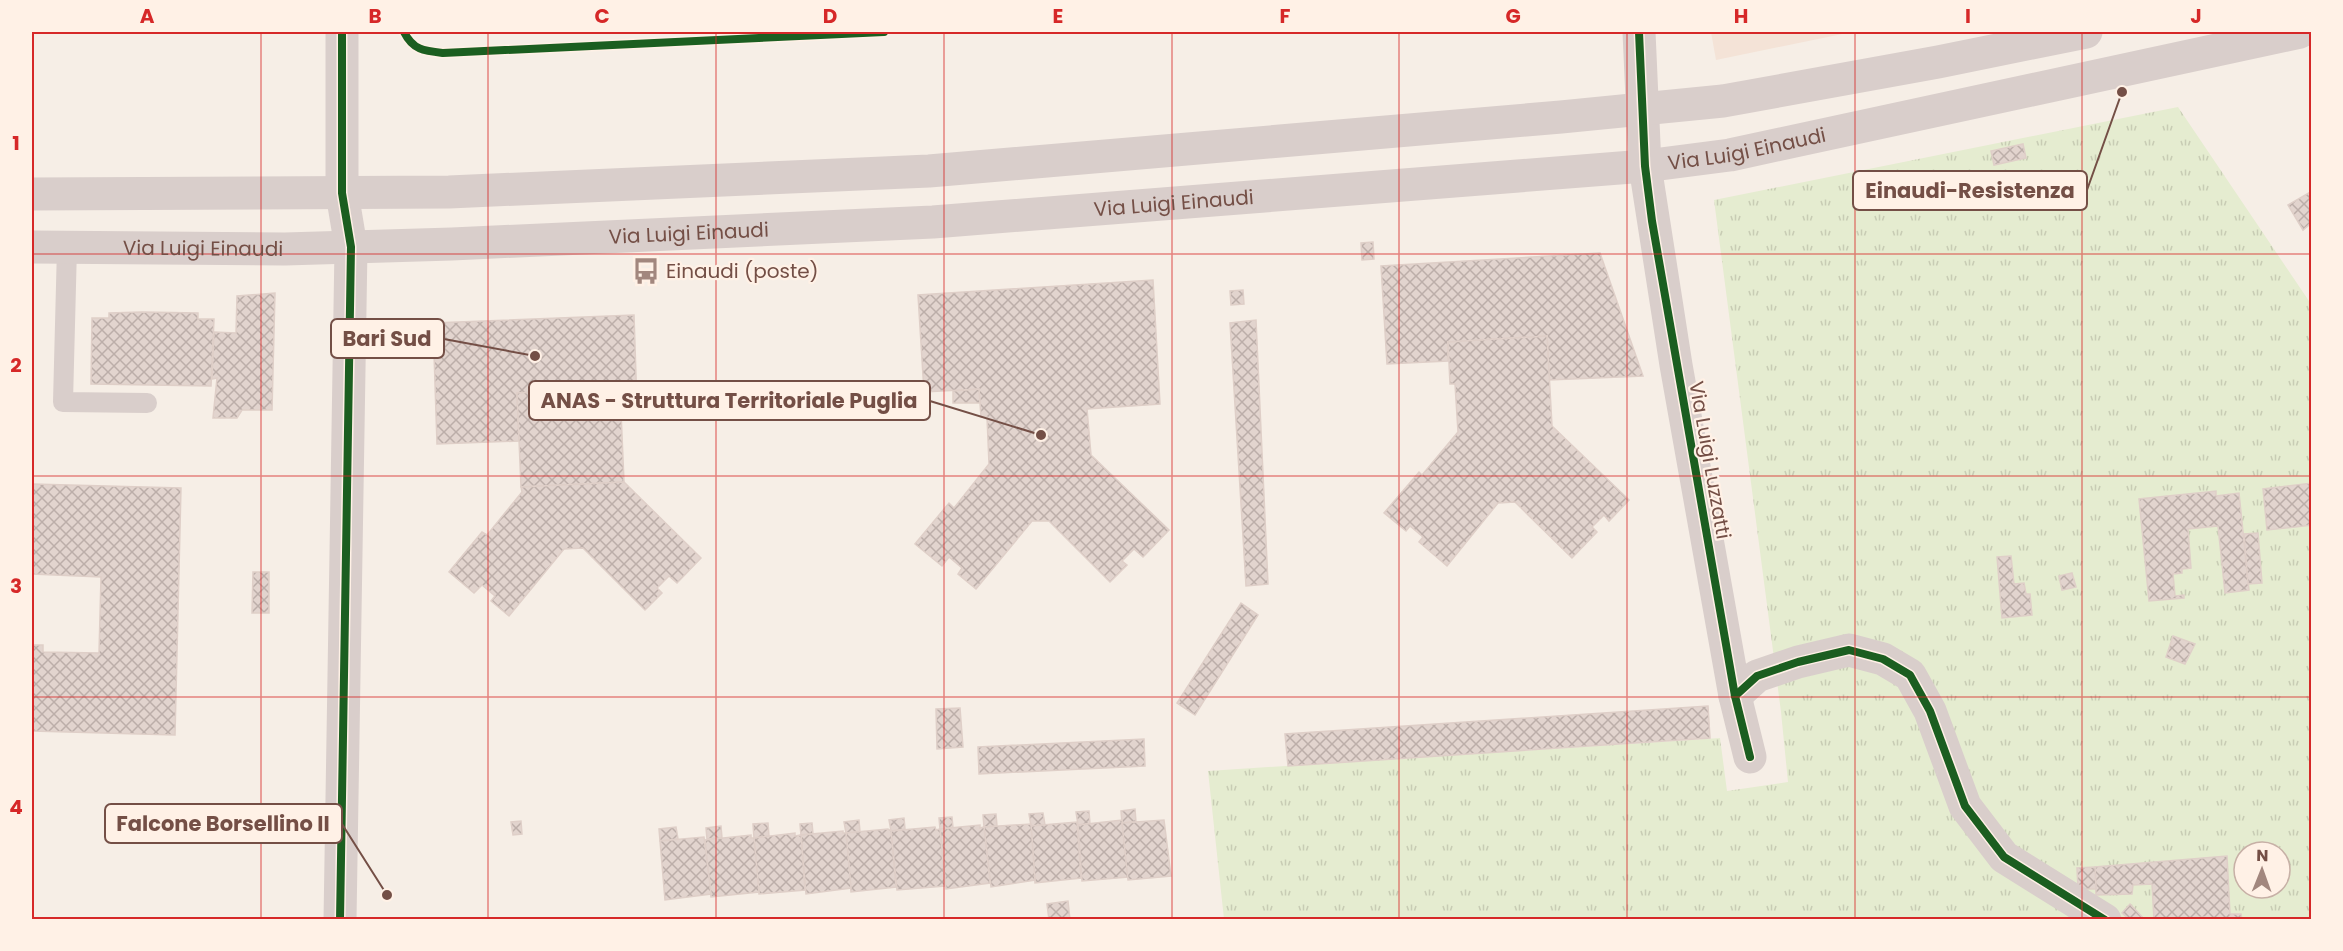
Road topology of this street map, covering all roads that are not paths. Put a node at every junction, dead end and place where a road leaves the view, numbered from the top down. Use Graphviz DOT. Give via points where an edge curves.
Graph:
graph roads {
  1 [pos="342,32"];
  2 [pos="1639,32"];
  3 [pos="2086,32"];
  4 [pos="2300,32"];
  5 [pos="1641,110"];
  6 [pos="1645,166"];
  7 [pos="32,194"];
  8 [pos="342,194"];
  9 [pos="32,247"];
  10 [pos="67,247"];
  11 [pos="351,247"];
  12 [pos="147,403"];
  13 [pos="1735,696"];
  14 [pos="1750,757"];
  15 [pos="340,920"];
  16 [pos="2105,920"];
  1 -- 8 [label="main road"];
  2 -- 5 [label="main road, Via Luigi Luzzatti"];
  3 -- 5 [label="main road" via="1723,101"];
  4 -- 6 [label="main road, Via Luigi Einaudi" via="1730,155"];
  5 -- 6 [label="main road, Via Luigi Luzzatti"];
  5 -- 8 [label="main road" via="929,171"];
  6 -- 11 [label="main road, Via Luigi Einaudi" via="933,222"];
  6 -- 13 [label="main road, Via Luigi Luzzatti"];
  7 -- 8 [label="main road"];
  8 -- 11 [label="main road"];
  9 -- 10 [label="main road, Via Luigi Einaudi"];
  10 -- 11 [label="main road, Via Luigi Einaudi"];
  10 -- 12 [label="lane" via="63,402"];
  11 -- 15 [label="main road"];
  13 -- 14 [label="main road, Via Luigi Luzzatti"];
  13 -- 16 [label="main road" via="1757,676 1849,650 1883,659 1910,675 1930,711 1965,806 2004,857"];
}
